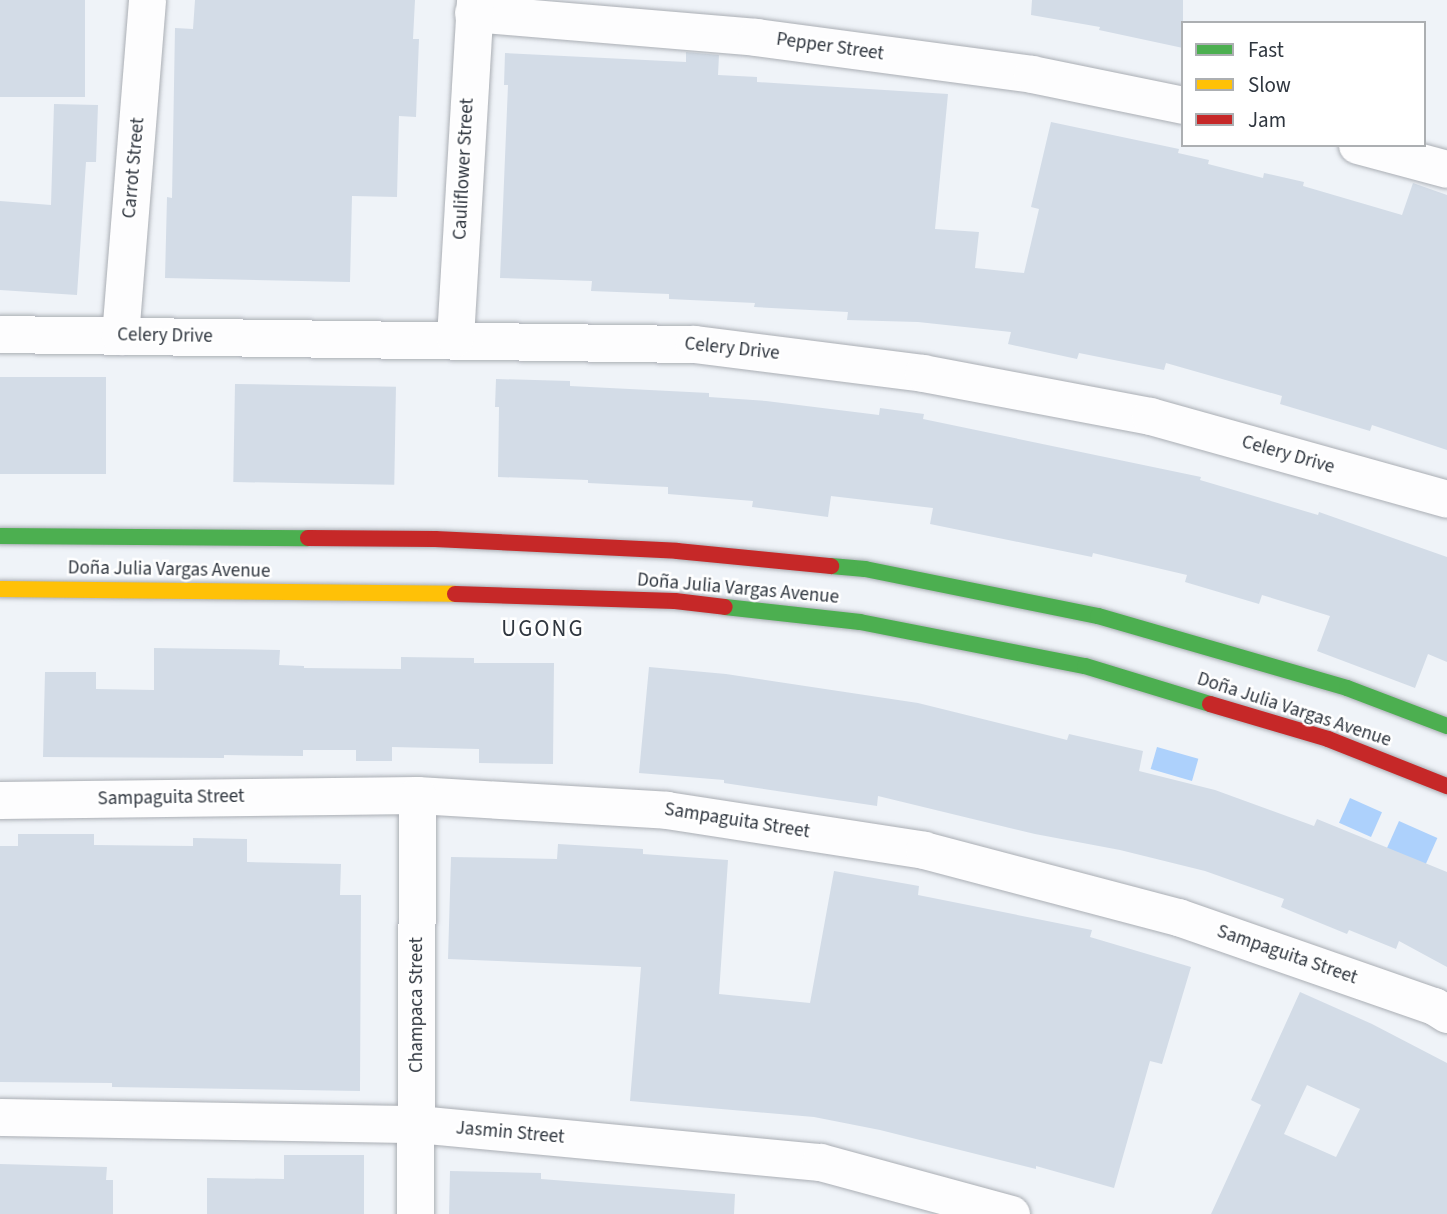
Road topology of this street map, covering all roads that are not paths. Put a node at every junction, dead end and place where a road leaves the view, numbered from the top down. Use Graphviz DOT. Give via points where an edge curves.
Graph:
graph roads {
  1 [pos="147,0"];
  2 [pos="474,6"];
  3 [pos="1181,105"];
  4 [pos="1364,147"];
  5 [pos="1447,169"];
  6 [pos="0,334"];
  7 [pos="120,336"];
  8 [pos="455,338"];
  9 [pos="1447,499"];
  10 [pos="0,536"];
  11 [pos="0,589"];
  12 [pos="1447,726"];
  13 [pos="1447,786"];
  14 [pos="416,796"];
  15 [pos="0,800"];
  16 [pos="1447,1014"];
  17 [pos="0,1117"];
  18 [pos="416,1124"];
  19 [pos="415,1214"];
  20 [pos="1011,1214"];
  1 -- 7 [label="street, Carrot Street"];
  2 -- 3 [label="street, Pepper Street" via="1032,74"];
  2 -- 8 [label="street, Cauliflower Street"];
  4 -- 5 [label="street"];
  6 -- 7 [label="street, Celery Drive"];
  7 -- 8 [label="street, Celery Drive"];
  8 -- 9 [label="street, Celery Drive" via="694,344 923,373 1150,416"];
  10 -- 12 [label="main road, Doña Julia Vargas Avenue" via="435,539 677,551 865,569 1098,616 1347,688"];
  11 -- 13 [label="main road, Doña Julia Vargas Avenue" via="648,600 860,622 1085,666 1328,739"];
  14 -- 15 [label="street, Sampaguita Street"];
  14 -- 16 [label="street, Sampaguita Street" via="667,810 924,850 1178,917"];
  14 -- 18 [label="street, Champaca Street"];
  17 -- 18 [label="street, Jasmin Street"];
  18 -- 19 [label="street, Champaca Street"];
  18 -- 20 [label="street, Jasmin Street" via="820,1162"];
}
